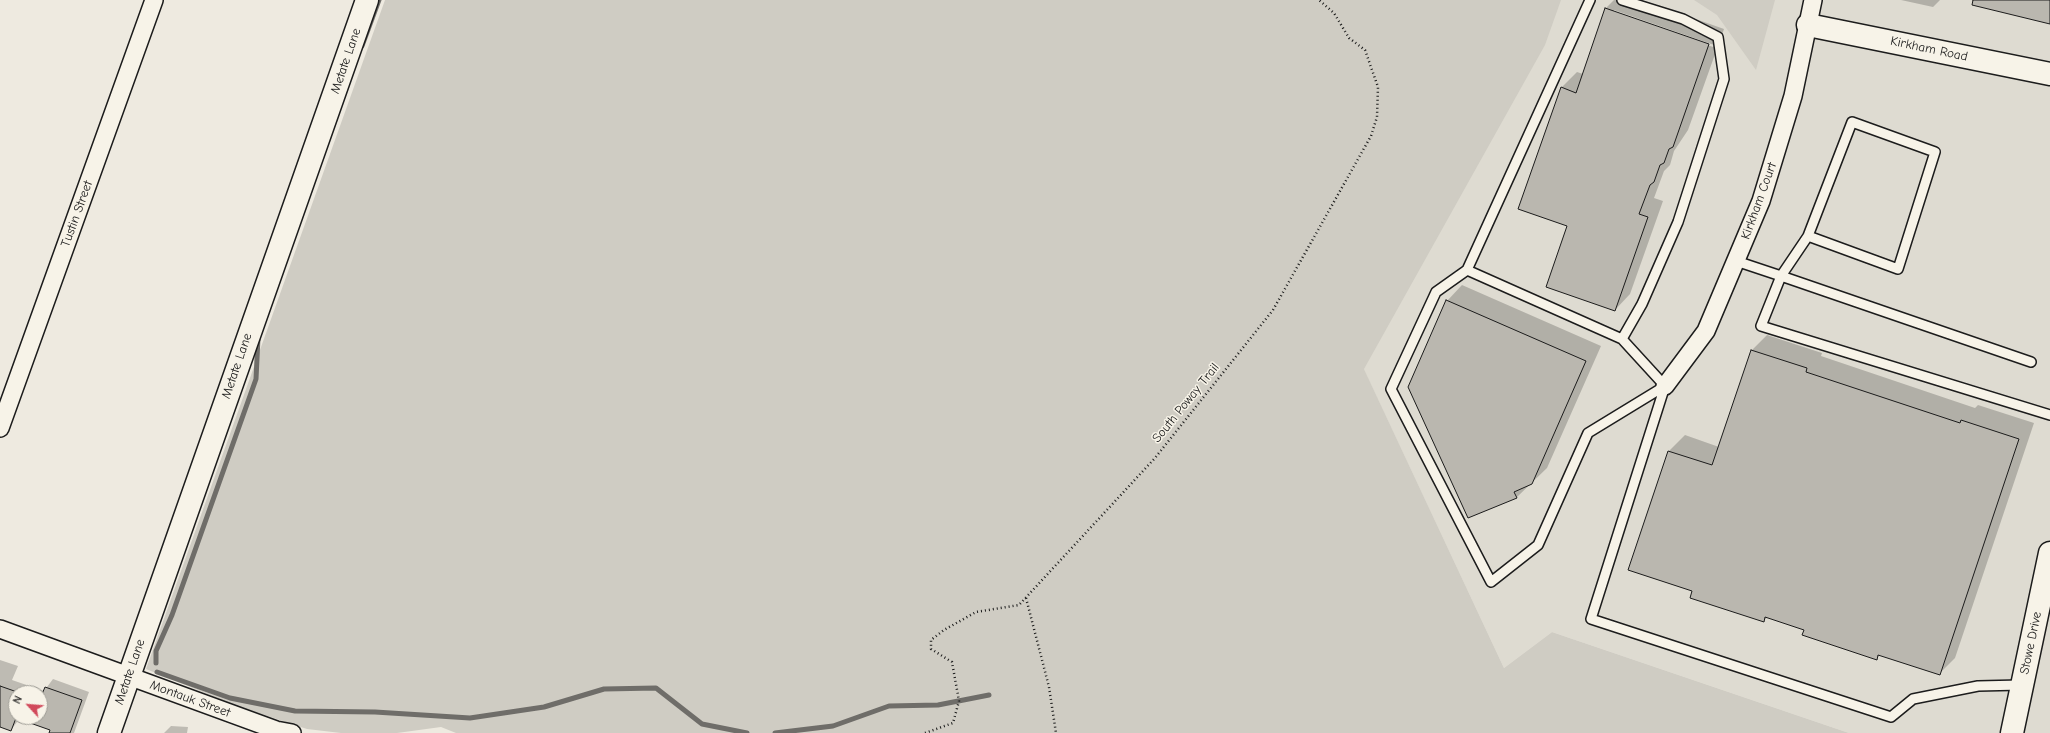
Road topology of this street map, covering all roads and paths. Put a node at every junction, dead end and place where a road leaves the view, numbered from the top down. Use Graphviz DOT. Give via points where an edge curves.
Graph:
graph roads {
  1 [pos="154,0"];
  2 [pos="367,0"];
  3 [pos="1319,0"];
  4 [pos="1590,0"];
  5 [pos="1622,0"];
  6 [pos="1813,0"];
  7 [pos="1808,25"];
  8 [pos="2050,74"];
  9 [pos="1808,236"];
  10 [pos="1736,261"];
  11 [pos="1467,270"];
  12 [pos="1781,276"];
  13 [pos="1622,339"];
  14 [pos="2031,362"];
  15 [pos="1666,386"];
  16 [pos="2050,415"];
  17 [pos="0,428"];
  18 [pos="2050,553"];
  19 [pos="2046,595"];
  20 [pos="1026,598"];
  21 [pos="0,629"];
  22 [pos="128,677"];
  23 [pos="2022,686"];
  24 [pos="109,733"];
  25 [pos="292,733"];
  26 [pos="924,733"];
  27 [pos="1056,733"];
  28 [pos="2012,733"];
  1 -- 17 [label="street, Tustin Street"];
  2 -- 22 [label="street, Metate Lane"];
  3 -- 20 [label="path, South Poway Trail" via="1334,13 1349,38 1365,50 1378,87 1377,117 1372,136 1273,310 1155,458"];
  4 -- 11 [label="lane"];
  5 -- 13 [label="lane" via="1683,19 1718,37 1724,79 1678,222 1642,304"];
  6 -- 7 [label="street, Kirkham Court"];
  7 -- 8 [label="street, Kirkham Road"];
  7 -- 10 [label="street, Kirkham Court" via="1791,104 1761,202"];
  9 -- 9 [label="lane" via="1852,122 1936,152 1898,269"];
  9 -- 12 [label="lane"];
  10 -- 12 [label="lane"];
  10 -- 15 [label="street, Kirkham Court" via="1706,331"];
  11 -- 13 [label="lane"];
  11 -- 15 [label="lane" via="1436,292 1391,389 1491,582 1538,545 1588,433"];
  12 -- 14 [label="lane"];
  12 -- 16 [label="lane" via="1761,326"];
  13 -- 15 [label="lane"];
  15 -- 23 [label="lane" via="1591,619 1892,717 1913,700 1978,686"];
  18 -- 19 [label="street, Stowe Drive"];
  19 -- 23 [label="street, Stowe Drive"];
  20 -- 26 [label="path, South Poway Trail" via="1019,605 976,612 931,640 931,649 952,662 959,701 953,723"];
  20 -- 27 [label="path" via="1049,687"];
  21 -- 22 [label="street, Montauk Street"];
  22 -- 24 [label="street, Metate Lane"];
  22 -- 25 [label="street, Montauk Street" via="276,730"];
  23 -- 28 [label="street, Stowe Drive"];
}
